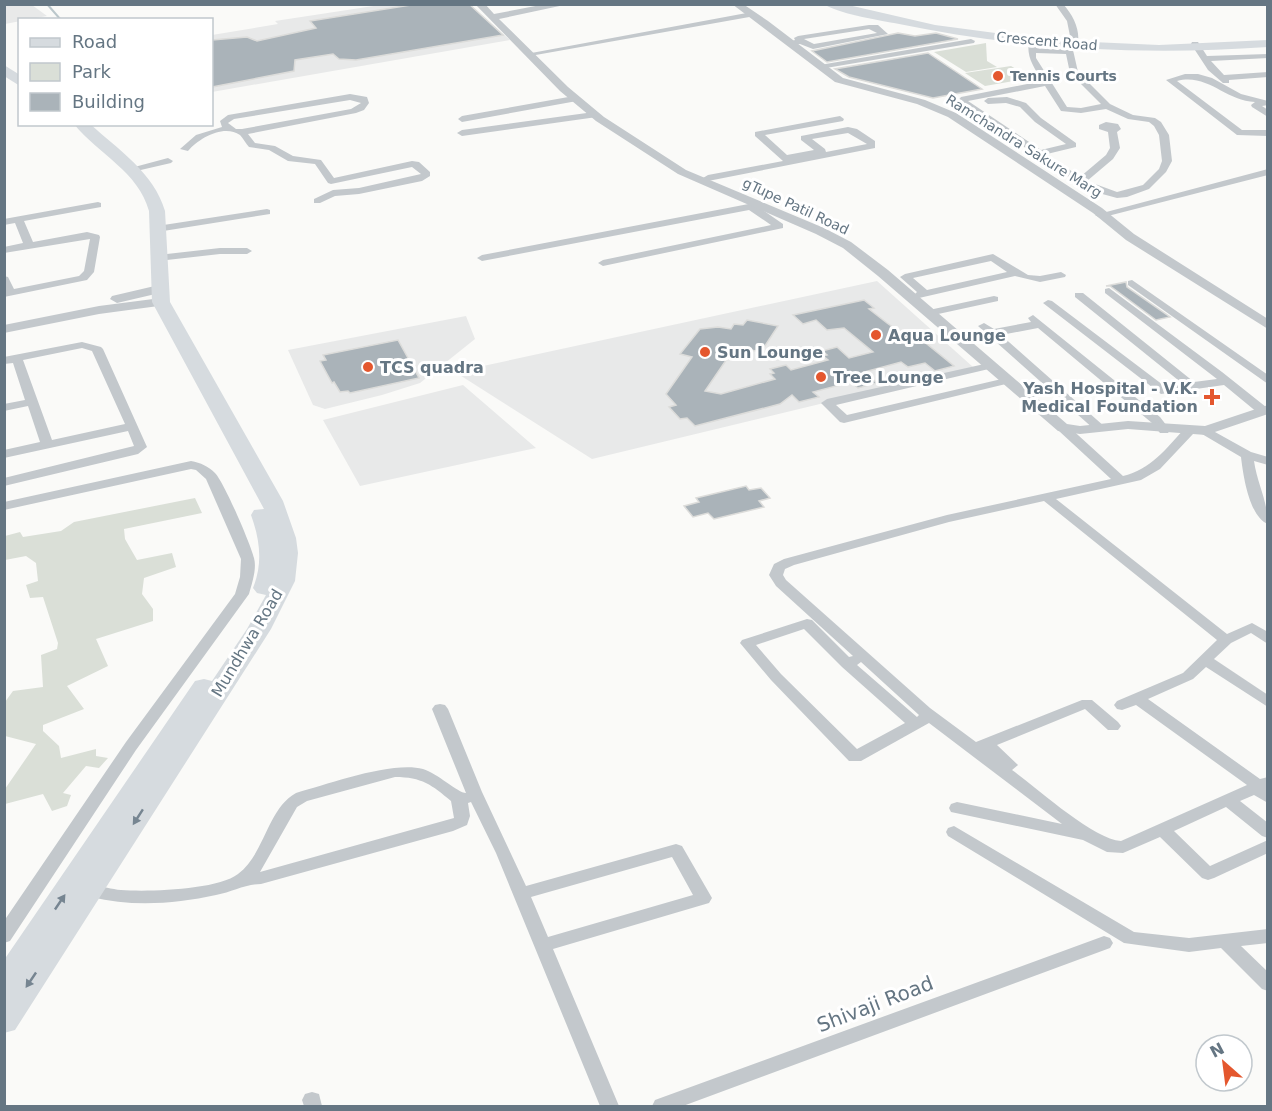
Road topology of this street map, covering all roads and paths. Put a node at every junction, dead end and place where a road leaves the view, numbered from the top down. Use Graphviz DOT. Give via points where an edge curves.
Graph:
graph roads {
  1 [pos="479,4"];
  2 [pos="547,4"];
  3 [pos="565,4"];
  4 [pos="736,4"];
  5 [pos="829,4"];
  6 [pos="842,4"];
  7 [pos="1058,4"];
  8 [pos="752,14"];
  9 [pos="491,16"];
  10 [pos="971,41"];
  11 [pos="1075,41"];
  12 [pos="1268,42"];
  13 [pos="1032,43"];
  14 [pos="797,45"];
  15 [pos="1196,45"];
  16 [pos="530,54"];
  17 [pos="1268,56"];
  18 [pos="4,59"];
  19 [pos="1206,59"];
  20 [pos="820,67"];
  21 [pos="4,69"];
  22 [pos="18,70"];
  23 [pos="1268,74"];
  24 [pos="1222,78"];
  25 [pos="18,80"];
  26 [pos="1047,85"];
  27 [pos="1017,94"];
  28 [pos="895,98"];
  29 [pos="574,99"];
  30 [pos="962,101"];
  31 [pos="1264,102"];
  32 [pos="1107,106"];
  33 [pos="1268,114"];
  34 [pos="594,115"];
  35 [pos="1131,117"];
  36 [pos="462,118"];
  37 [pos="840,119"];
  38 [pos="70,126"];
  39 [pos="83,126"];
  40 [pos="228,128"];
  41 [pos="242,132"];
  42 [pos="462,134"];
  43 [pos="1264,135"];
  44 [pos="185,149"];
  45 [pos="1039,153"];
  46 [pos="788,160"];
  47 [pos="168,161"];
  48 [pos="132,169"];
  49 [pos="1268,172"];
  50 [pos="708,178"];
  51 [pos="331,181"];
  52 [pos="1081,181"];
  53 [pos="343,193"];
  54 [pos="316,201"];
  55 [pos="98,205"];
  56 [pos="756,206"];
  57 [pos="267,212"];
  58 [pos="1100,215"];
  59 [pos="18,219"];
  60 [pos="4,222"];
  61 [pos="158,229"];
  62 [pos="29,245"];
  63 [pos="4,250"];
  64 [pos="247,251"];
  65 [pos="158,258"];
  66 [pos="482,258"];
  67 [pos="603,263"];
  68 [pos="1016,273"];
  69 [pos="1061,275"];
  70 [pos="4,279"];
  71 [pos="1132,283"];
  72 [pos="1109,291"];
  73 [pos="7,294"];
  74 [pos="926,294"];
  75 [pos="1079,295"];
  76 [pos="153,296"];
  77 [pos="911,297"];
  78 [pos="994,299"];
  79 [pos="1048,303"];
  80 [pos="929,313"];
  81 [pos="4,321"];
  82 [pos="1268,325"];
  83 [pos="1156,327"];
  84 [pos="4,329"];
  85 [pos="1126,333"];
  86 [pos="10,360"];
  87 [pos="984,367"];
  88 [pos="1003,381"];
  89 [pos="1226,381"];
  90 [pos="1268,381"];
  91 [pos="1192,386"];
  92 [pos="32,402"];
  93 [pos="4,408"];
  94 [pos="1265,410"];
  95 [pos="132,426"];
  96 [pos="1099,427"];
  97 [pos="1063,428"];
  98 [pos="1164,430"];
  99 [pos="1189,431"];
  100 [pos="1206,431"];
  101 [pos="47,444"];
  102 [pos="4,454"];
  103 [pos="1247,455"];
  104 [pos="1268,461"];
  105 [pos="1121,481"];
  106 [pos="4,482"];
  107 [pos="1045,496"];
  108 [pos="4,506"];
  109 [pos="1268,520"];
  110 [pos="1226,640"];
  111 [pos="1268,640"];
  112 [pos="863,657"];
  113 [pos="1205,660"];
  114 [pos="847,664"];
  115 [pos="1138,699"];
  116 [pos="1268,702"];
  117 [pos="1122,705"];
  118 [pos="440,709"];
  119 [pos="930,716"];
  120 [pos="916,724"];
  121 [pos="1113,726"];
  122 [pos="980,747"];
  123 [pos="1010,765"];
  124 [pos="149,784"];
  125 [pos="1262,788"];
  126 [pos="467,797"];
  127 [pos="1227,800"];
  128 [pos="957,808"];
  129 [pos="1163,830"];
  130 [pos="954,832"];
  131 [pos="1268,832"];
  132 [pos="1088,835"];
  133 [pos="1268,846"];
  134 [pos="238,882"];
  135 [pos="91,891"];
  136 [pos="521,894"];
  137 [pos="4,936"];
  138 [pos="1268,936"];
  139 [pos="1225,941"];
  140 [pos="1104,943"];
  141 [pos="542,945"];
  142 [pos="1268,984"];
  143 [pos="4,985"];
  144 [pos="4,1021"];
  145 [pos="610,1107"];
  146 [pos="662,1107"];
  1 -- 9 [label="street, gTupe Patil Road"];
  2 -- 9 [label="street"];
  3 -- 9 [label="street"];
  4 -- 8 [label="street, Ramchandra Sakure Marg"];
  5 -- 13 [label="main road, Crescent Road" via="934,28"];
  6 -- 13 [label="main road, Crescent Road"];
  7 -- 11 [label="street" via="1067,11"];
  8 -- 14 [label="street, Ramchandra Sakure Marg"];
  8 -- 16 [label="street"];
  9 -- 16 [label="street, gTupe Patil Road"];
  10 -- 20 [label="street"];
  11 -- 13 [label="main road, Crescent Road"];
  11 -- 15 [label="main road, Crescent Road"];
  12 -- 15 [label="main road, Crescent Road"];
  13 -- 15 [label="main road, Crescent Road"];
  13 -- 26 [label="street" via="1032,58"];
  13 -- 32 [label="street" via="1070,52 1074,73"];
  14 -- 14 [label="street" via="798,38 869,27 884,34 813,47"];
  14 -- 20 [label="street, Ramchandra Sakure Marg"];
  14 -- 28 [label="street, Ramchandra Sakure Marg" via="797,54 834,81"];
  15 -- 19 [label="street"];
  16 -- 29 [label="street, gTupe Patil Road"];
  17 -- 19 [label="street"];
  18 -- 22 [label="highway"];
  19 -- 24 [label="street"];
  20 -- 28 [label="street, Ramchandra Sakure Marg" via="839,80"];
  21 -- 25 [label="highway"];
  23 -- 24 [label="street"];
  24 -- 31 [label="street"];
  26 -- 27 [label="street"];
  26 -- 30 [label="street"];
  26 -- 32 [label="street" via="1064,109"];
  28 -- 58 [label="street, Ramchandra Sakure Marg" via="962,125"];
  29 -- 34 [label="street, gTupe Patil Road"];
  29 -- 36 [label="street"];
  30 -- 45 [label="street"];
  30 -- 45 [label="street" via="1016,101 1073,146"];
  31 -- 33 [label="street" via="1255,105"];
  31 -- 43 [label="street" via="1244,100 1199,77 1170,80 1240,133 1235,140 1250,142"];
  32 -- 35 [label="street"];
  34 -- 42 [label="street"];
  34 -- 56 [label="street, gTupe Patil Road" via="682,172"];
  35 -- 52 [label="street" via="1112,119 1115,148 1110,158"];
  35 -- 52 [label="street" via="1152,120 1161,129 1167,161 1163,170 1146,187 1127,194 1106,193"];
  37 -- 46 [label="street" via="758,134"];
  38 -- 76 [label="highway, Mundhwa Road" via="128,178 142,198"];
  39 -- 48 [label="highway, Mundhwa Road"];
  40 -- 41 [label="street"];
  40 -- 41 [label="street" via="224,121 231,117 350,97 364,99 361,108 353,111"];
  40 -- 44 [label="street" via="206,132"];
  41 -- 51 [label="street" via="252,145 272,148 291,159 318,162"];
  45 -- 52 [label="street"];
  46 -- 46 [label="street" via="872,146 872,143 848,130 804,138 822,151"];
  46 -- 50 [label="street"];
  47 -- 48 [label="street"];
  48 -- 61 [label="highway, Mundhwa Road" via="153,197"];
  49 -- 58 [label="street"];
  51 -- 53 [label="street"];
  51 -- 53 [label="street" via="412,164 427,174"];
  53 -- 54 [label="street"];
  55 -- 59 [label="street"];
  56 -- 66 [label="street"];
  56 -- 67 [label="street" via="779,226"];
  56 -- 77 [label="street, gTupe Patil Road" via="847,245"];
  57 -- 61 [label="street"];
  58 -- 82 [label="street, Ramchandra Sakure Marg"];
  59 -- 60 [label="street"];
  59 -- 62 [label="street"];
  61 -- 65 [label="highway, Mundhwa Road"];
  62 -- 63 [label="street"];
  62 -- 73 [label="street" via="95,237 89,272 83,278"];
  64 -- 65 [label="street"];
  65 -- 76 [label="highway, Mundhwa Road"];
  68 -- 69 [label="street" via="1036,280"];
  68 -- 74 [label="street"];
  68 -- 74 [label="street" via="988,254 905,277"];
  70 -- 73 [label="street"];
  71 -- 90 [label="street"];
  72 -- 83 [label="street"];
  74 -- 77 [label="street"];
  75 -- 85 [label="street"];
  76 -- 81 [label="street" via="125,297"];
  76 -- 84 [label="street"];
  76 -- 124 [label="highway, Mundhwa Road" via="257,504 268,529 273,560 267,584"];
  77 -- 80 [label="street, gTupe Patil Road"];
  78 -- 80 [label="street"];
  79 -- 91 [label="street" via="1165,392"];
  80 -- 87 [label="street, gTupe Patil Road"];
  83 -- 85 [label="street"];
  83 -- 89 [label="street"];
  85 -- 91 [label="street"];
  86 -- 92 [label="street"];
  86 -- 95 [label="street" via="82,345 97,349"];
  87 -- 88 [label="street, gTupe Patil Road"];
  87 -- 88 [label="street" via="826,403 844,419"];
  88 -- 97 [label="street, gTupe Patil Road"];
  89 -- 91 [label="street"];
  89 -- 94 [label="street"];
  92 -- 93 [label="street"];
  92 -- 101 [label="street"];
  94 -- 100 [label="street"];
  95 -- 101 [label="street"];
  95 -- 106 [label="street" via="141,447 134,451"];
  96 -- 97 [label="street"];
  96 -- 98 [label="street" via="1128,425"];
  96 -- 98 [label="street" via="988,330 1036,321"];
  97 -- 105 [label="street"];
  98 -- 99 [label="street"];
  99 -- 100 [label="street"];
  99 -- 105 [label="street" via="1156,466"];
  100 -- 103 [label="street"];
  101 -- 102 [label="street"];
  103 -- 104 [label="street"];
  103 -- 109 [label="street" via="1252,486"];
  105 -- 107 [label="street"];
  107 -- 110 [label="street"];
  107 -- 112 [label="street" via="947,519 779,567 776,575 781,584"];
  108 -- 137 [label="street" via="191,465 212,477 248,559 242,594 131,746"];
  110 -- 111 [label="street" via="1252,627"];
  110 -- 113 [label="street"];
  112 -- 114 [label="street"];
  112 -- 119 [label="street"];
  113 -- 115 [label="street" via="1188,676"];
  113 -- 116 [label="street"];
  114 -- 120 [label="street"];
  114 -- 120 [label="street" via="807,623 747,643 855,757"];
  115 -- 117 [label="street"];
  115 -- 125 [label="street"];
  118 -- 126 [label="street"];
  119 -- 120 [label="street"];
  119 -- 122 [label="street"];
  121 -- 122 [label="street" via="1087,703"];
  122 -- 123 [label="street"];
  122 -- 132 [label="street"];
  124 -- 135 [label="highway, Mundhwa Road, one-way"];
  143 -- 124 [label="highway, Mundhwa Road, one-way"];
  125 -- 127 [label="street"];
  126 -- 134 [label="street" via="460,821 447,827"];
  126 -- 134 [label="street" via="431,775 410,771 302,796 291,803"];
  126 -- 136 [label="street"];
  127 -- 129 [label="street"];
  127 -- 131 [label="street"];
  128 -- 132 [label="street"];
  129 -- 132 [label="street" via="1117,848"];
  129 -- 133 [label="street" via="1208,874"];
  130 -- 139 [label="street" via="1130,938 1189,945"];
  134 -- 135 [label="street" via="140,897"];
  135 -- 144 [label="highway, Mundhwa Road, one-way"];
  136 -- 141 [label="street"];
  136 -- 141 [label="street" via="676,850 703,898"];
  138 -- 139 [label="street"];
  139 -- 142 [label="street"];
  140 -- 146 [label="street, Shivaji Road"];
  141 -- 145 [label="street"];
}
